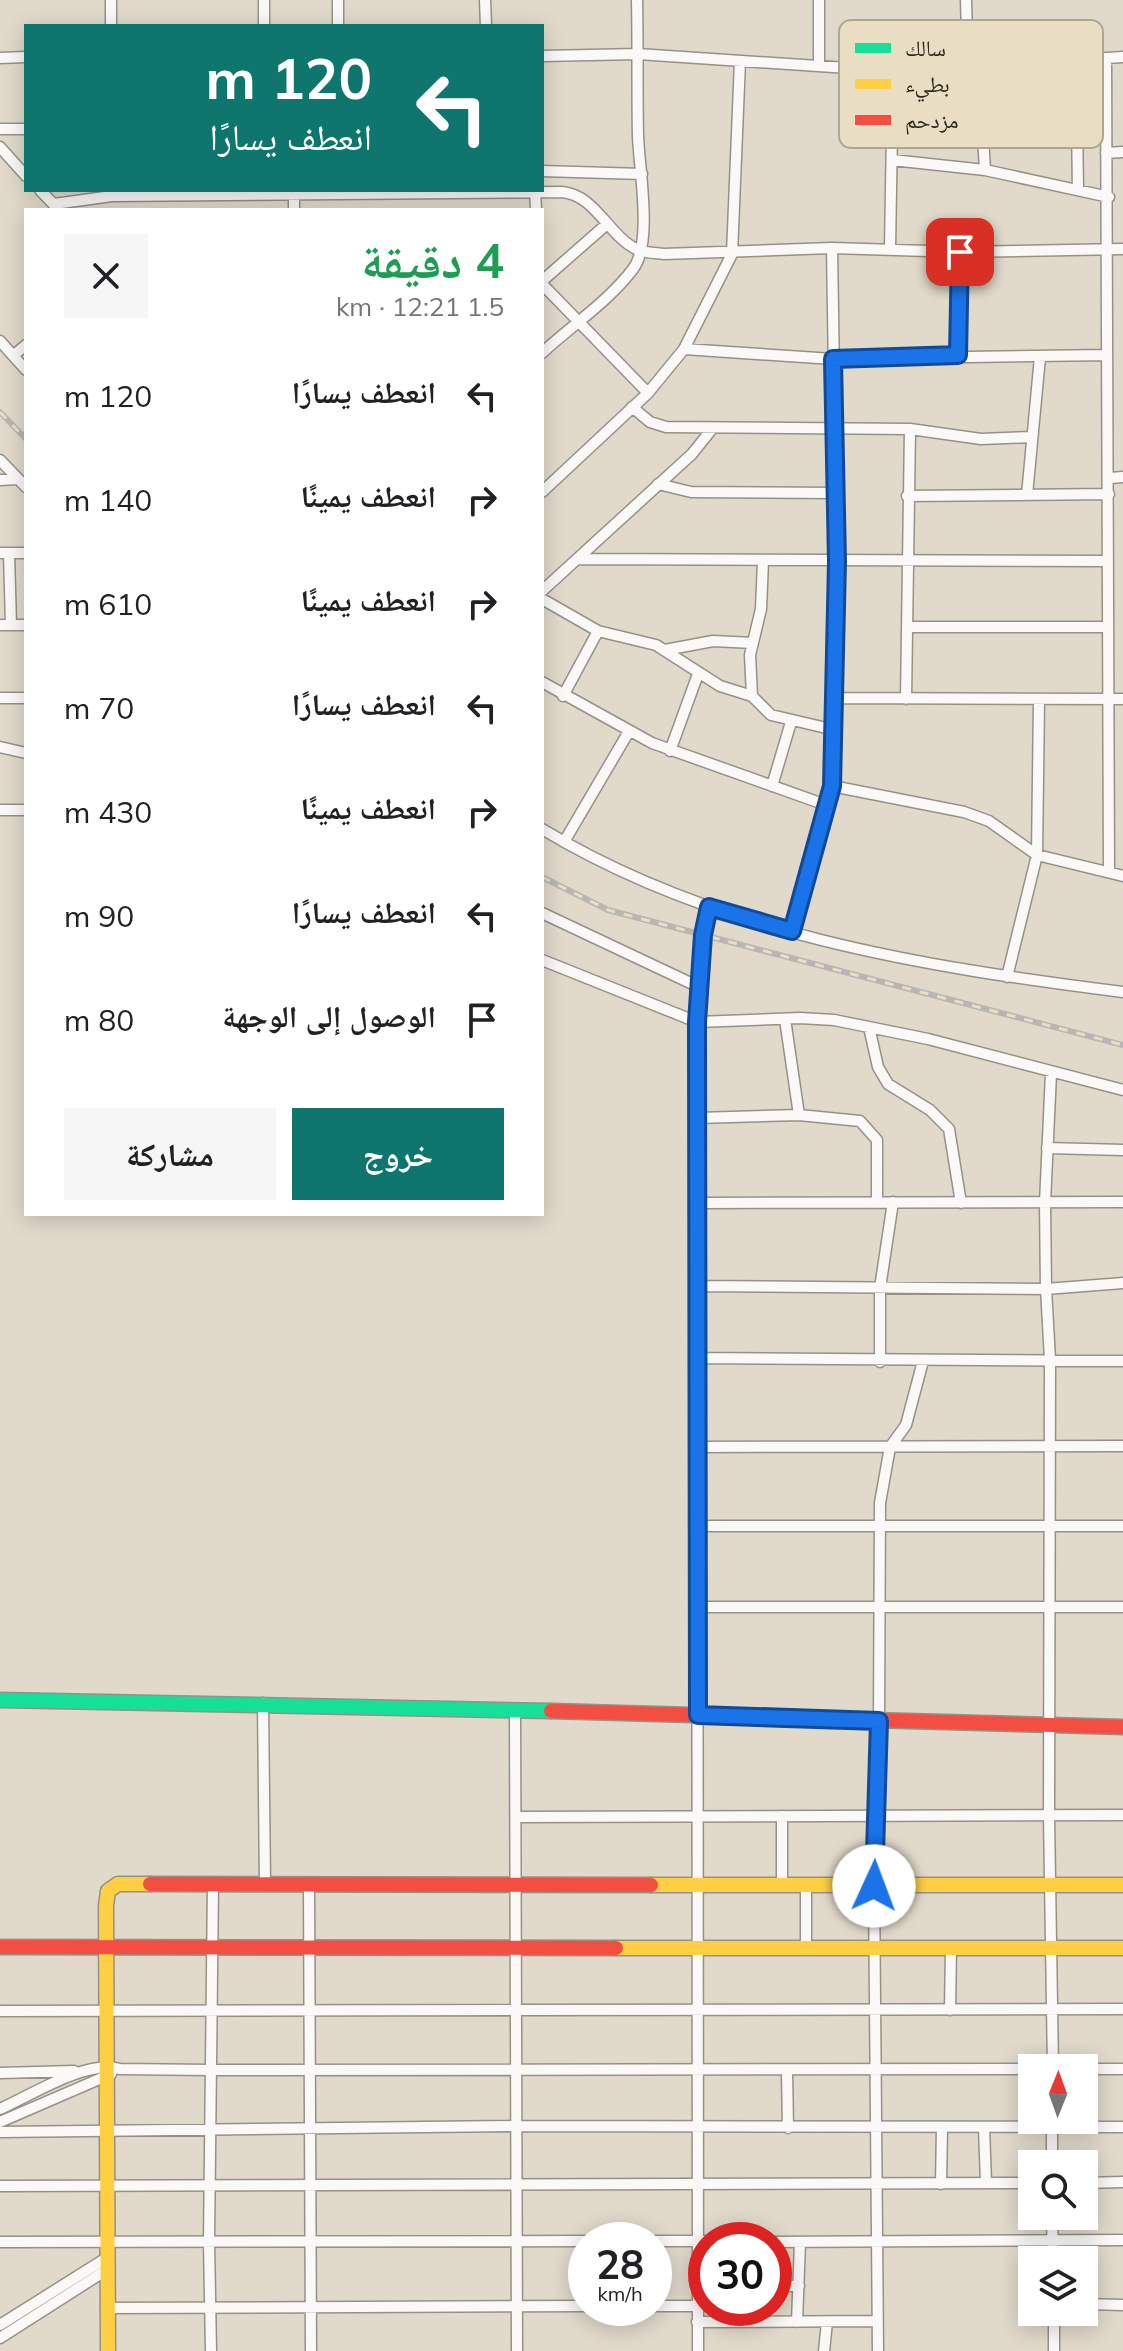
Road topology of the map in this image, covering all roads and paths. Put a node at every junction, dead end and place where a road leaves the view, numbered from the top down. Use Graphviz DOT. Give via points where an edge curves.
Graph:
graph roads {
  1 [pos="111,0"];
  2 [pos="264,0"];
  3 [pos="338,0"];
  4 [pos="485,0"];
  5 [pos="637,0"];
  6 [pos="819,0"];
  7 [pos="966,0"];
  8 [pos="967,20"];
  9 [pos="111,24"];
  10 [pos="264,24"];
  11 [pos="338,24"];
  12 [pos="486,24"];
  13 [pos="638,54"];
  14 [pos="544,56"];
  15 [pos="24,57"];
  16 [pos="1123,57"];
  17 [pos="0,58"];
  18 [pos="1103,59"];
  19 [pos="1106,59"];
  20 [pos="740,61"];
  21 [pos="819,64"];
  22 [pos="839,66"];
  23 [pos="0,129"];
  24 [pos="24,129"];
  25 [pos="1105,137"];
  26 [pos="0,147"];
  27 [pos="892,148"];
  28 [pos="984,148"];
  29 [pos="1078,148"];
  30 [pos="1123,152"];
  31 [pos="1106,153"];
  32 [pos="892,160"];
  33 [pos="985,170"];
  34 [pos="544,171"];
  35 [pos="24,174"];
  36 [pos="642,174"];
  37 [pos="1078,190"];
  38 [pos="42,192"];
  39 [pos="535,192"];
  40 [pos="159,193"];
  41 [pos="358,193"];
  42 [pos="294,194"];
  43 [pos="1109,197"];
  44 [pos="56,207"];
  45 [pos="294,208"];
  46 [pos="607,224"];
  47 [pos="832,248"];
  48 [pos="890,248"];
  49 [pos="1123,249"];
  50 [pos="1106,250"];
  51 [pos="640,251"];
  52 [pos="960,252"];
  53 [pos="732,254"];
  54 [pos="544,281"];
  55 [pos="544,285"];
  56 [pos="576,321"];
  57 [pos="0,341"];
  58 [pos="24,347"];
  59 [pos="684,349"];
  60 [pos="544,351"];
  61 [pos="14,355"];
  62 [pos="958,355"];
  63 [pos="1107,355"];
  64 [pos="1040,357"];
  65 [pos="833,359"];
  66 [pos="24,368"];
  67 [pos="648,393"];
  68 [pos="632,407"];
  69 [pos="835,428"];
  70 [pos="712,429"];
  71 [pos="910,429"];
  72 [pos="1032,437"];
  73 [pos="0,460"];
  74 [pos="1123,477"];
  75 [pos="1110,478"];
  76 [pos="0,480"];
  77 [pos="22,483"];
  78 [pos="658,484"];
  79 [pos="544,490"];
  80 [pos="835,493"];
  81 [pos="1109,494"];
  82 [pos="1027,495"];
  83 [pos="907,496"];
  84 [pos="5,553"];
  85 [pos="579,559"];
  86 [pos="763,561"];
  87 [pos="907,561"];
  88 [pos="1108,561"];
  89 [pos="837,562"];
  90 [pos="544,589"];
  91 [pos="544,600"];
  92 [pos="5,625"];
  93 [pos="907,627"];
  94 [pos="1108,627"];
  95 [pos="598,631"];
  96 [pos="753,643"];
  97 [pos="665,650"];
  98 [pos="698,674"];
  99 [pos="544,683"];
  100 [pos="563,696"];
  101 [pos="752,696"];
  102 [pos="0,698"];
  103 [pos="24,698"];
  104 [pos="833,698"];
  105 [pos="906,699"];
  106 [pos="1106,699"];
  107 [pos="1123,699"];
  108 [pos="1039,700"];
  109 [pos="791,722"];
  110 [pos="835,730"];
  111 [pos="628,733"];
  112 [pos="0,747"];
  113 [pos="670,751"];
  114 [pos="24,753"];
  115 [pos="772,786"];
  116 [pos="832,786"];
  117 [pos="826,805"];
  118 [pos="0,810"];
  119 [pos="24,810"];
  120 [pos="544,830"];
  121 [pos="564,842"];
  122 [pos="1037,855"];
  123 [pos="1109,872"];
  124 [pos="1123,876"];
  125 [pos="709,907"];
  126 [pos="544,914"];
  127 [pos="792,931"];
  128 [pos="544,961"];
  129 [pos="1007,977"];
  130 [pos="699,987"];
  131 [pos="1123,992"];
  132 [pos="785,1019"];
  133 [pos="697,1022"];
  134 [pos="869,1027"];
  135 [pos="1051,1073"];
  136 [pos="1123,1090"];
  137 [pos="799,1115"];
  138 [pos="698,1118"];
  139 [pos="1047,1148"];
  140 [pos="1123,1150"];
  141 [pos="877,1202"];
  142 [pos="893,1202"];
  143 [pos="1123,1202"];
  144 [pos="699,1203"];
  145 [pos="961,1203"];
  146 [pos="1045,1203"];
  147 [pos="1123,1283"];
  148 [pos="698,1286"];
  149 [pos="880,1288"];
  150 [pos="1046,1289"];
  151 [pos="697,1358"];
  152 [pos="1050,1359"];
  153 [pos="923,1361"];
  154 [pos="1123,1361"];
  155 [pos="880,1362"];
  156 [pos="1050,1446"];
  157 [pos="1123,1446"];
  158 [pos="695,1447"];
  159 [pos="890,1447"];
  160 [pos="697,1526"];
  161 [pos="880,1526"];
  162 [pos="1123,1526"];
  163 [pos="1051,1527"];
  164 [pos="1049,1605"];
  165 [pos="697,1607"];
  166 [pos="1123,1607"];
  167 [pos="881,1608"];
  168 [pos="0,1700"];
  169 [pos="263,1703"];
  170 [pos="515,1710"];
  171 [pos="698,1715"];
  172 [pos="879,1721"];
  173 [pos="1050,1724"];
  174 [pos="1123,1727"];
  175 [pos="1123,1815"];
  176 [pos="782,1816"];
  177 [pos="1049,1816"];
  178 [pos="517,1817"];
  179 [pos="697,1817"];
  180 [pos="874,1817"];
  181 [pos="213,1884"];
  182 [pos="265,1885"];
  183 [pos="1053,1885"];
  184 [pos="1123,1885"];
  185 [pos="309,1886"];
  186 [pos="697,1886"];
  187 [pos="782,1886"];
  188 [pos="806,1886"];
  189 [pos="874,1886"];
  190 [pos="518,1887"];
  191 [pos="0,1947"];
  192 [pos="105,1947"];
  193 [pos="212,1948"];
  194 [pos="311,1948"];
  195 [pos="951,1948"];
  196 [pos="1054,1948"];
  197 [pos="1123,1948"];
  198 [pos="518,1949"];
  199 [pos="697,1949"];
  200 [pos="806,1949"];
  201 [pos="874,1949"];
  202 [pos="1052,2009"];
  203 [pos="1123,2009"];
  204 [pos="311,2010"];
  205 [pos="950,2010"];
  206 [pos="0,2011"];
  207 [pos="516,2011"];
  208 [pos="697,2011"];
  209 [pos="874,2011"];
  210 [pos="210,2012"];
  211 [pos="105,2013"];
  212 [pos="1053,2054"];
  213 [pos="698,2068"];
  214 [pos="1018,2069"];
  215 [pos="1098,2069"];
  216 [pos="1123,2069"];
  217 [pos="111,2070"];
  218 [pos="210,2070"];
  219 [pos="310,2070"];
  220 [pos="83,2071"];
  221 [pos="516,2071"];
  222 [pos="874,2071"];
  223 [pos="787,2072"];
  224 [pos="0,2073"];
  225 [pos="0,2109"];
  226 [pos="0,2122"];
  227 [pos="1018,2125"];
  228 [pos="517,2126"];
  229 [pos="1098,2126"];
  230 [pos="984,2127"];
  231 [pos="1123,2127"];
  232 [pos="788,2128"];
  233 [pos="875,2128"];
  234 [pos="942,2128"];
  235 [pos="108,2129"];
  236 [pos="210,2129"];
  237 [pos="311,2129"];
  238 [pos="697,2129"];
  239 [pos="0,2132"];
  240 [pos="1123,2182"];
  241 [pos="986,2183"];
  242 [pos="1018,2183"];
  243 [pos="1098,2183"];
  244 [pos="517,2184"];
  245 [pos="875,2184"];
  246 [pos="941,2184"];
  247 [pos="210,2185"];
  248 [pos="310,2185"];
  249 [pos="697,2185"];
  250 [pos="0,2186"];
  251 [pos="110,2186"];
  252 [pos="700,2222"];
  253 [pos="1052,2230"];
  254 [pos="1052,2238"];
  255 [pos="1123,2240"];
  256 [pos="516,2241"];
  257 [pos="568,2241"];
  258 [pos="0,2242"];
  259 [pos="109,2242"];
  260 [pos="209,2242"];
  261 [pos="311,2242"];
  262 [pos="792,2242"];
  263 [pos="800,2242"];
  264 [pos="875,2243"];
  265 [pos="1052,2246"];
  266 [pos="108,2263"];
  267 [pos="792,2286"];
  268 [pos="799,2286"];
  269 [pos="1098,2304"];
  270 [pos="309,2305"];
  271 [pos="517,2305"];
  272 [pos="1123,2305"];
  273 [pos="568,2306"];
  274 [pos="211,2307"];
  275 [pos="107,2308"];
  276 [pos="877,2321"];
  277 [pos="792,2322"];
  278 [pos="797,2322"];
  279 [pos="827,2322"];
  280 [pos="0,2325"];
  281 [pos="697,2326"];
  282 [pos="1054,2326"];
  283 [pos="0,2338"];
  284 [pos="108,2351"];
  285 [pos="211,2351"];
  286 [pos="311,2351"];
  287 [pos="517,2351"];
  288 [pos="698,2351"];
  289 [pos="824,2351"];
  290 [pos="878,2351"];
  291 [pos="1054,2351"];
  1 -- 9 [label="street"];
  2 -- 10 [label="street"];
  3 -- 11 [label="street"];
  4 -- 12 [label="street"];
  5 -- 13 [label="street"];
  6 -- 21 [label="street"];
  7 -- 8 [label="street"];
  13 -- 14 [label="street"];
  13 -- 20 [label="street"];
  13 -- 36 [label="street"];
  15 -- 17 [label="street"];
  16 -- 19 [label="street"];
  18 -- 19 [label="street"];
  19 -- 25 [label="street"];
  20 -- 21 [label="street"];
  20 -- 53 [label="street"];
  21 -- 22 [label="street"];
  23 -- 24 [label="street"];
  25 -- 31 [label="street"];
  26 -- 35 [label="street"];
  27 -- 32 [label="street"];
  28 -- 33 [label="street"];
  29 -- 37 [label="street"];
  30 -- 31 [label="street"];
  31 -- 43 [label="street"];
  32 -- 33 [label="street"];
  32 -- 48 [label="street"];
  33 -- 37 [label="street"];
  34 -- 36 [label="street"];
  36 -- 51 [label="street"];
  37 -- 43 [label="street"];
  38 -- 44 [label="street"];
  39 -- 41 [label="street"];
  39 -- 46 [label="street" via="574,193"];
  40 -- 42 [label="street"];
  40 -- 44 [label="street"];
  41 -- 42 [label="street"];
  42 -- 45 [label="street"];
  43 -- 50 [label="street"];
  46 -- 51 [label="street"];
  46 -- 54 [label="street"];
  47 -- 48 [label="street"];
  47 -- 53 [label="street"];
  47 -- 65 [label="street"];
  48 -- 52 [label="street"];
  49 -- 50 [label="street"];
  50 -- 52 [label="street"];
  50 -- 63 [label="street"];
  51 -- 53 [label="street"];
  51 -- 56 [label="street" via="635,267"];
  52 -- 62 [label="street"];
  53 -- 59 [label="street"];
  55 -- 56 [label="street"];
  56 -- 60 [label="street"];
  56 -- 67 [label="street"];
  57 -- 61 [label="street"];
  58 -- 61 [label="street"];
  59 -- 65 [label="street"];
  59 -- 67 [label="street"];
  61 -- 66 [label="street"];
  62 -- 64 [label="street"];
  62 -- 65 [label="street"];
  63 -- 64 [label="street"];
  63 -- 75 [label="street"];
  64 -- 72 [label="street"];
  65 -- 69 [label="street"];
  67 -- 68 [label="street"];
  68 -- 70 [label="street" via="658,426"];
  68 -- 79 [label="street"];
  69 -- 70 [label="street"];
  69 -- 71 [label="street"];
  69 -- 80 [label="street"];
  70 -- 78 [label="street"];
  71 -- 72 [label="street" via="981,439"];
  71 -- 83 [label="street"];
  72 -- 82 [label="street"];
  73 -- 77 [label="street"];
  74 -- 75 [label="street"];
  75 -- 81 [label="street"];
  76 -- 77 [label="street"];
  78 -- 80 [label="street" via="691,492"];
  78 -- 85 [label="street"];
  80 -- 89 [label="street"];
  81 -- 82 [label="street"];
  81 -- 88 [label="street"];
  82 -- 83 [label="street"];
  83 -- 87 [label="street"];
  84 -- 92 [label="street"];
  85 -- 86 [label="street"];
  85 -- 90 [label="street"];
  86 -- 89 [label="street"];
  86 -- 96 [label="street"];
  87 -- 88 [label="street"];
  87 -- 89 [label="street"];
  87 -- 93 [label="street"];
  88 -- 94 [label="street"];
  89 -- 104 [label="street"];
  91 -- 95 [label="street"];
  93 -- 94 [label="street"];
  93 -- 105 [label="street"];
  94 -- 106 [label="street"];
  95 -- 97 [label="street"];
  95 -- 100 [label="street"];
  96 -- 97 [label="street" via="703,641"];
  96 -- 101 [label="street"];
  97 -- 98 [label="street"];
  98 -- 101 [label="street"];
  98 -- 113 [label="street"];
  99 -- 100 [label="street"];
  100 -- 111 [label="street"];
  101 -- 109 [label="street" via="765,711"];
  102 -- 103 [label="street"];
  104 -- 105 [label="street"];
  104 -- 110 [label="street"];
  105 -- 108 [label="street"];
  106 -- 107 [label="street"];
  106 -- 108 [label="street"];
  106 -- 123 [label="street"];
  108 -- 122 [label="street"];
  109 -- 110 [label="street"];
  109 -- 115 [label="street"];
  110 -- 116 [label="street"];
  111 -- 113 [label="street"];
  111 -- 121 [label="street"];
  112 -- 114 [label="street"];
  113 -- 115 [label="street"];
  115 -- 117 [label="street"];
  116 -- 117 [label="street"];
  116 -- 122 [label="street" via="964,812 989,821"];
  117 -- 127 [label="street"];
  118 -- 119 [label="street"];
  120 -- 121 [label="street"];
  121 -- 125 [label="street" via="633,879"];
  122 -- 123 [label="street"];
  122 -- 129 [label="street"];
  123 -- 124 [label="street"];
  125 -- 127 [label="street"];
  125 -- 130 [label="street"];
  126 -- 130 [label="street"];
  127 -- 129 [label="street"];
  128 -- 133 [label="street"];
  129 -- 131 [label="street"];
  130 -- 133 [label="street"];
  132 -- 133 [label="street"];
  132 -- 134 [label="street"];
  132 -- 137 [label="street"];
  133 -- 138 [label="street"];
  134 -- 135 [label="street"];
  134 -- 145 [label="street" via="878,1067 888,1084 930,1110 949,1129"];
  135 -- 136 [label="street"];
  135 -- 139 [label="street"];
  137 -- 138 [label="street"];
  137 -- 141 [label="street" via="854,1119 871,1128 878,1146"];
  138 -- 144 [label="street"];
  139 -- 140 [label="street"];
  139 -- 146 [label="street"];
  141 -- 142 [label="street"];
  141 -- 144 [label="street"];
  142 -- 145 [label="street"];
  142 -- 149 [label="street"];
  143 -- 146 [label="street"];
  144 -- 148 [label="street"];
  145 -- 146 [label="street"];
  146 -- 150 [label="street"];
  147 -- 150 [label="street"];
  148 -- 149 [label="street"];
  148 -- 151 [label="street"];
  149 -- 150 [label="street"];
  149 -- 155 [label="street"];
  150 -- 152 [label="street"];
  151 -- 155 [label="street"];
  151 -- 158 [label="street"];
  152 -- 153 [label="street"];
  152 -- 154 [label="street"];
  152 -- 156 [label="street"];
  153 -- 155 [label="street"];
  153 -- 159 [label="street" via="906,1425"];
  156 -- 157 [label="street"];
  156 -- 159 [label="street"];
  156 -- 163 [label="street"];
  158 -- 159 [label="street"];
  158 -- 160 [label="street"];
  159 -- 161 [label="street"];
  160 -- 161 [label="street"];
  160 -- 165 [label="street"];
  161 -- 163 [label="street"];
  161 -- 167 [label="street"];
  162 -- 163 [label="street"];
  163 -- 164 [label="street"];
  164 -- 166 [label="street"];
  164 -- 167 [label="street"];
  164 -- 173 [label="street"];
  165 -- 167 [label="street"];
  165 -- 171 [label="street"];
  167 -- 172 [label="street"];
  168 -- 169 [label="street"];
  169 -- 170 [label="street"];
  169 -- 182 [label="street"];
  170 -- 171 [label="street"];
  170 -- 178 [label="street"];
  171 -- 172 [label="street"];
  171 -- 179 [label="street"];
  172 -- 173 [label="street"];
  172 -- 180 [label="street"];
  173 -- 174 [label="street"];
  173 -- 177 [label="street"];
  175 -- 177 [label="street"];
  176 -- 179 [label="street"];
  176 -- 180 [label="street"];
  176 -- 187 [label="street"];
  177 -- 180 [label="street"];
  177 -- 183 [label="street"];
  178 -- 179 [label="street"];
  178 -- 190 [label="street"];
  179 -- 186 [label="street"];
  180 -- 189 [label="street"];
  181 -- 182 [label="street"];
  181 -- 192 [label="street" via="118,1884 108,1891"];
  181 -- 193 [label="street"];
  182 -- 185 [label="street"];
  183 -- 184 [label="street"];
  183 -- 189 [label="street"];
  183 -- 196 [label="street"];
  185 -- 190 [label="street"];
  185 -- 194 [label="street"];
  186 -- 187 [label="street"];
  186 -- 190 [label="street"];
  186 -- 199 [label="street"];
  187 -- 188 [label="street"];
  188 -- 189 [label="street"];
  188 -- 200 [label="street"];
  189 -- 201 [label="street"];
  190 -- 198 [label="street"];
  191 -- 192 [label="street"];
  192 -- 193 [label="street"];
  192 -- 211 [label="street"];
  193 -- 194 [label="street"];
  193 -- 210 [label="street"];
  194 -- 198 [label="street"];
  194 -- 204 [label="street"];
  195 -- 196 [label="street"];
  195 -- 201 [label="street"];
  195 -- 205 [label="street"];
  196 -- 197 [label="street"];
  196 -- 202 [label="street"];
  198 -- 199 [label="street"];
  198 -- 207 [label="street"];
  199 -- 200 [label="street"];
  199 -- 208 [label="street"];
  200 -- 201 [label="street"];
  201 -- 209 [label="street"];
  202 -- 203 [label="street"];
  202 -- 205 [label="street"];
  202 -- 212 [label="street"];
  204 -- 207 [label="street"];
  204 -- 210 [label="street"];
  204 -- 219 [label="street"];
  205 -- 209 [label="street"];
  206 -- 211 [label="street"];
  207 -- 208 [label="street"];
  207 -- 221 [label="street"];
  208 -- 209 [label="street"];
  208 -- 213 [label="street"];
  209 -- 222 [label="street"];
  210 -- 211 [label="street"];
  210 -- 218 [label="street"];
  211 -- 217 [label="street"];
  213 -- 221 [label="street"];
  213 -- 223 [label="street"];
  213 -- 238 [label="street"];
  214 -- 222 [label="street"];
  215 -- 216 [label="street"];
  217 -- 218 [label="street"];
  217 -- 220 [label="street"];
  217 -- 226 [label="street"];
  217 -- 235 [label="street"];
  218 -- 219 [label="street"];
  218 -- 236 [label="street"];
  219 -- 221 [label="street"];
  219 -- 237 [label="street"];
  220 -- 224 [label="street"];
  220 -- 225 [label="street"];
  221 -- 228 [label="street"];
  222 -- 223 [label="street"];
  222 -- 233 [label="street"];
  223 -- 232 [label="street"];
  227 -- 230 [label="street"];
  228 -- 237 [label="street"];
  228 -- 238 [label="street"];
  228 -- 244 [label="street"];
  229 -- 231 [label="street"];
  230 -- 234 [label="street"];
  230 -- 241 [label="street"];
  232 -- 233 [label="street"];
  232 -- 238 [label="street"];
  233 -- 234 [label="street"];
  233 -- 245 [label="street"];
  234 -- 246 [label="street"];
  235 -- 236 [label="street"];
  235 -- 239 [label="street"];
  235 -- 251 [label="street"];
  236 -- 237 [label="street"];
  236 -- 247 [label="street"];
  237 -- 248 [label="street"];
  238 -- 249 [label="street"];
  240 -- 243 [label="street"];
  241 -- 242 [label="street"];
  241 -- 246 [label="street"];
  244 -- 248 [label="street"];
  244 -- 249 [label="street"];
  244 -- 256 [label="street"];
  245 -- 246 [label="street"];
  245 -- 249 [label="street"];
  245 -- 264 [label="street"];
  247 -- 248 [label="street"];
  247 -- 251 [label="street"];
  247 -- 260 [label="street"];
  248 -- 261 [label="street"];
  249 -- 252 [label="street"];
  250 -- 251 [label="street"];
  251 -- 259 [label="street"];
  253 -- 254 [label="street"];
  254 -- 255 [label="street"];
  254 -- 264 [label="street"];
  254 -- 265 [label="street"];
  256 -- 257 [label="street"];
  256 -- 261 [label="street"];
  256 -- 271 [label="street"];
  258 -- 259 [label="street"];
  259 -- 260 [label="street"];
  259 -- 266 [label="street"];
  260 -- 261 [label="street"];
  260 -- 274 [label="street"];
  261 -- 270 [label="street"];
  262 -- 263 [label="street"];
  263 -- 264 [label="street"];
  263 -- 268 [label="street"];
  264 -- 276 [label="street"];
  266 -- 275 [label="street"];
  266 -- 280 [label="street"];
  266 -- 283 [label="street"];
  267 -- 268 [label="street"];
  268 -- 278 [label="street"];
  269 -- 272 [label="street"];
  270 -- 271 [label="street"];
  270 -- 274 [label="street"];
  270 -- 286 [label="street"];
  271 -- 273 [label="street"];
  271 -- 287 [label="street"];
  274 -- 275 [label="street"];
  274 -- 285 [label="street"];
  275 -- 284 [label="street"];
  276 -- 279 [label="street"];
  276 -- 290 [label="street"];
  277 -- 278 [label="street"];
  278 -- 279 [label="street"];
  279 -- 289 [label="street"];
  281 -- 288 [label="street"];
  282 -- 291 [label="street"];
}
